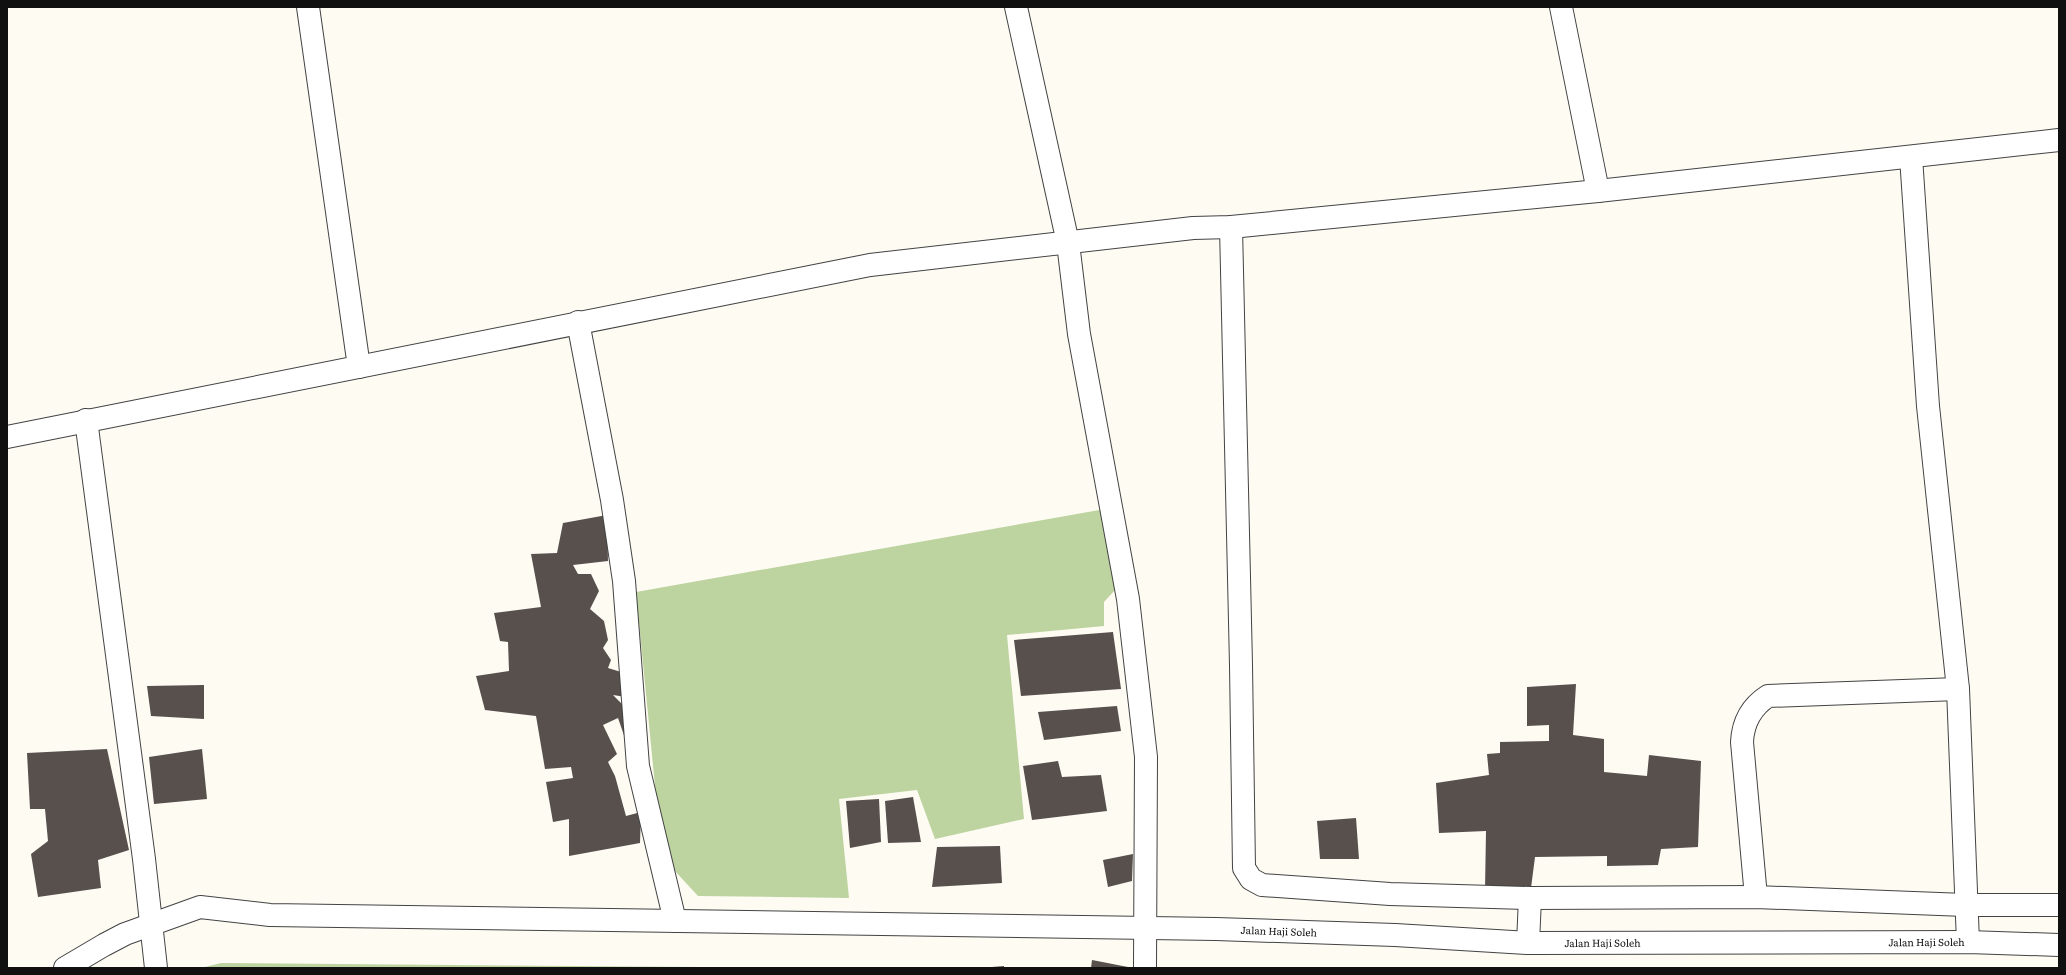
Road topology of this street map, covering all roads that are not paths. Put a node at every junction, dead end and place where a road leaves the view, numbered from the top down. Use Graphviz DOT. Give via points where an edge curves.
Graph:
graph roads {
  1 [pos="308,7"];
  2 [pos="1016,7"];
  3 [pos="1561,7"];
  4 [pos="2059,140"];
  5 [pos="1911,157"];
  6 [pos="1598,191"];
  7 [pos="1231,227"];
  8 [pos="1068,244"];
  9 [pos="578,322"];
  10 [pos="359,367"];
  11 [pos="86,420"];
  12 [pos="7,437"];
  13 [pos="1958,689"];
  14 [pos="1756,897"];
  15 [pos="1529,904"];
  16 [pos="1965,906"];
  17 [pos="2059,906"];
  18 [pos="674,921"];
  19 [pos="151,926"];
  20 [pos="1145,930"];
  21 [pos="1528,938"];
  22 [pos="1968,942"];
  23 [pos="2059,945"];
  24 [pos="65,968"];
  25 [pos="156,968"];
  26 [pos="1145,968"];
  1 -- 10 [label="street"];
  2 -- 8 [label="street"];
  3 -- 6 [label="street"];
  4 -- 5 [label="street"];
  5 -- 6 [label="street"];
  5 -- 13 [label="street" via="1928,406"];
  6 -- 7 [label="street"];
  7 -- 8 [label="street" via="1193,228"];
  7 -- 15 [label="street" via="1244,868 1252,879 1262,885"];
  8 -- 9 [label="street" via="870,265"];
  8 -- 20 [label="street" via="1079,334 1128,599 1133,639 1146,757"];
  9 -- 10 [label="street"];
  9 -- 18 [label="street" via="612,500 623,574 638,766"];
  10 -- 11 [label="street"];
  11 -- 12 [label="street"];
  11 -- 19 [label="street"];
  13 -- 14 [label="street" via="1768,696 1756,703 1743,730 1742,742"];
  13 -- 16 [label="street"];
  14 -- 15 [label="street"];
  14 -- 16 [label="street"];
  15 -- 21 [label="street"];
  16 -- 17 [label="street"];
  16 -- 22 [label="street"];
  18 -- 19 [label="street, Jalan Haji Soleh" via="270,915 200,907"];
  18 -- 20 [label="street, Jalan Haji Soleh"];
  19 -- 24 [label="street, Jalan Haji Soleh" via="104,944"];
  19 -- 25 [label="street"];
  20 -- 21 [label="street, Jalan Haji Soleh" via="1216,929"];
  20 -- 26 [label="street"];
  21 -- 22 [label="street, Jalan Haji Soleh"];
  22 -- 23 [label="street, Jalan Haji Soleh"];
}
